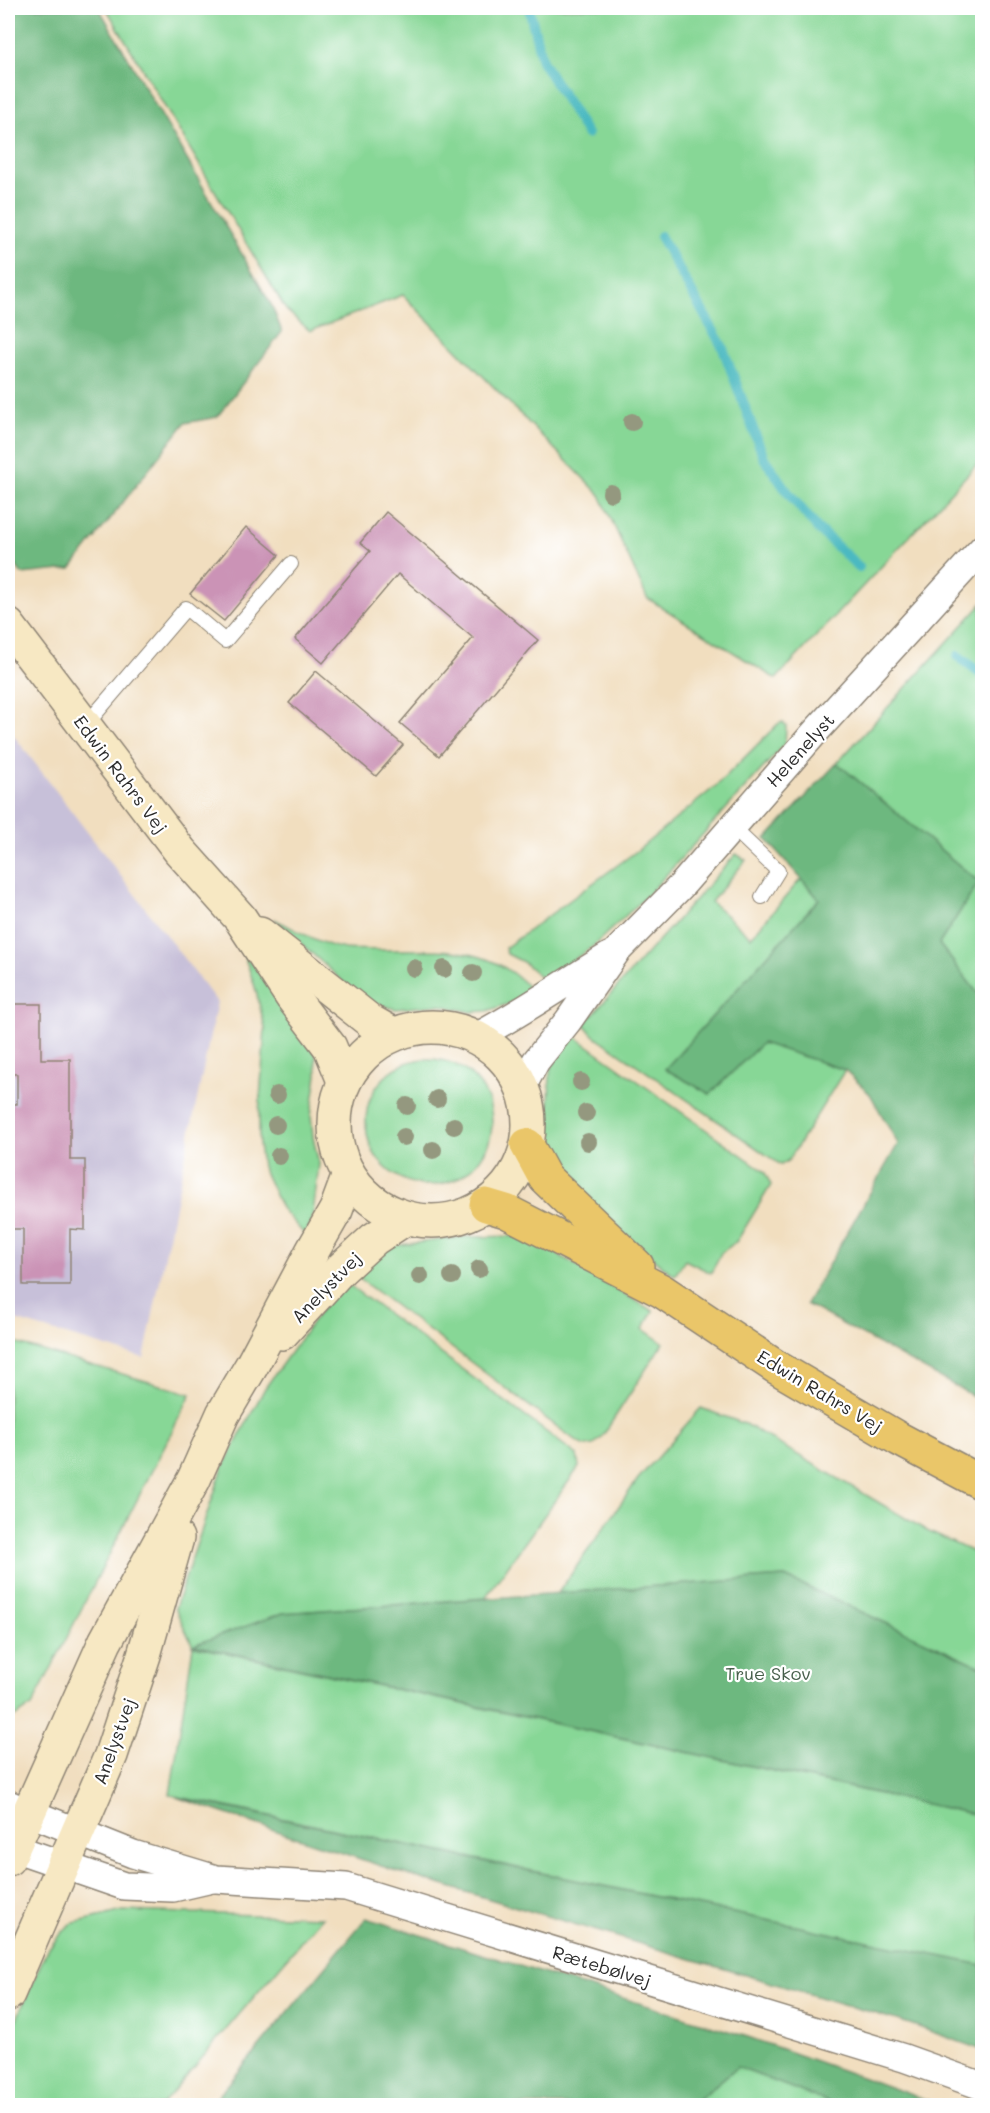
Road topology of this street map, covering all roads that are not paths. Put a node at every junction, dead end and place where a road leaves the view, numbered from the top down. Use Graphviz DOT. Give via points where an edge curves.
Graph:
graph roads {
  1 [pos="982,549"];
  2 [pos="291,564"];
  3 [pos="8,625"];
  4 [pos="85,726"];
  5 [pos="732,826"];
  6 [pos="762,897"];
  7 [pos="240,918"];
  8 [pos="617,951"];
  9 [pos="393,1034"];
  10 [pos="476,1037"];
  11 [pos="344,1081"];
  12 [pos="522,1087"];
  13 [pos="527,1145"];
  14 [pos="349,1175"];
  15 [pos="486,1205"];
  16 [pos="406,1218"];
  17 [pos="662,1291"];
  18 [pos="252,1365"];
  19 [pos="194,1479"];
  20 [pos="982,1483"];
  21 [pos="18,1809"];
  22 [pos="78,1832"];
  23 [pos="9,1851"];
  24 [pos="64,1865"];
  25 [pos="216,1879"];
  26 [pos="8,1994"];
  27 [pos="982,2086"];
  1 -- 5 [label="street, Helenelyst"];
  2 -- 4 [label="lane" via="225,641 186,608"];
  3 -- 4 [label="street, Edwin Rahrs Vej"];
  4 -- 7 [label="street, Edwin Rahrs Vej" via="180,851"];
  5 -- 6 [label="lane" via="778,871"];
  5 -- 8 [label="street, Helenelyst" via="682,885"];
  7 -- 9 [label="street, Edwin Rahrs Vej" via="370,1021"];
  7 -- 11 [label="street, Edwin Rahrs Vej" via="330,1047"];
  8 -- 10 [label="street, Helenelyst"];
  8 -- 12 [label="street, Helenelyst" via="536,1060"];
  9 -- 10 [label="street" via="444,1027"];
  9 -- 11 [label="street" via="357,1061"];
  10 -- 12 [label="street" via="503,1058"];
  11 -- 14 [label="street" via="334,1129"];
  12 -- 13 [label="street" via="529,1116"];
  13 -- 15 [label="street" via="519,1168"];
  13 -- 17 [label="highway" via="545,1178"];
  14 -- 16 [label="street" via="374,1202"];
  14 -- 18 [label="street, Anelystvej" via="336,1210"];
  15 -- 16 [label="street" via="447,1220"];
  15 -- 17 [label="highway" via="506,1211"];
  16 -- 18 [label="street, Anelystvej" via="374,1239 340,1270"];
  17 -- 20 [label="highway, Edwin Rahrs Vej" via="776,1367"];
  18 -- 19 [label="street, Anelystvej" via="223,1414"];
  19 -- 21 [label="street, Anelystvej"];
  19 -- 22 [label="street, Anelystvej" via="144,1655 111,1755"];
  21 -- 22 [label="street, Rætebølvej"];
  21 -- 23 [label="street, Anelystvej"];
  22 -- 24 [label="street, Anelystvej"];
  22 -- 25 [label="street, Rætebølvej" via="133,1854"];
  23 -- 24 [label="street, Rætebølvej"];
  24 -- 25 [label="street, Rætebølvej" via="124,1886 173,1888"];
  24 -- 26 [label="street, Anelystvej"];
  25 -- 27 [label="street, Rætebølvej" via="346,1887"];
}
